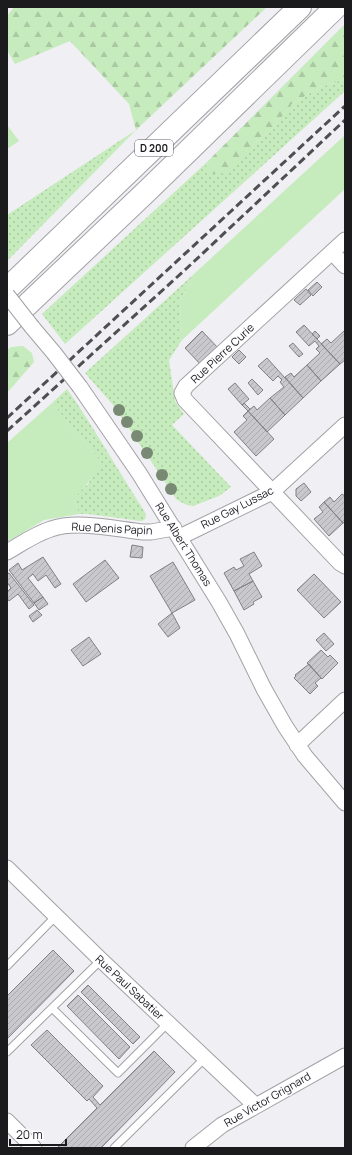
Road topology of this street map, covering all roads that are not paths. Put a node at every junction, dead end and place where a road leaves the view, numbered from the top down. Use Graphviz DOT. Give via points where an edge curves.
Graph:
graph roads {
  1 [pos="300,7"];
  2 [pos="336,7"];
  3 [pos="345,240"];
  4 [pos="332,252"];
  5 [pos="345,266"];
  6 [pos="7,289"];
  7 [pos="7,295"];
  8 [pos="7,324"];
  9 [pos="345,425"];
  10 [pos="272,492"];
  11 [pos="177,532"];
  12 [pos="7,552"];
  13 [pos="345,566"];
  14 [pos="345,700"];
  15 [pos="297,745"];
  16 [pos="345,803"];
  17 [pos="7,868"];
  18 [pos="56,916"];
  19 [pos="101,960"];
  20 [pos="7,966"];
  21 [pos="52,1008"];
  22 [pos="168,1023"];
  23 [pos="7,1052"];
  24 [pos="345,1056"];
  25 [pos="206,1058"];
  26 [pos="255,1105"];
  27 [pos="7,1121"];
  28 [pos="34,1148"];
  29 [pos="114,1148"];
  30 [pos="193,1148"];
  1 -- 6 [label="highway, D 200"];
  2 -- 8 [label="highway, D 200"];
  3 -- 4 [label="street, Rue Pierre Curie"];
  4 -- 5 [label="street"];
  4 -- 10 [label="street, Rue Pierre Curie" via="186,386 182,393 185,400"];
  7 -- 11 [label="street, Rue Albert Thomas, bridge" via="80,387"];
  9 -- 10 [label="street, Rue Gay Lussac"];
  10 -- 11 [label="street, Rue Gay Lussac"];
  10 -- 13 [label="street, Rue Pierre Curie"];
  11 -- 12 [label="street, Rue Denis Papin" via="143,532 81,524 62,526 39,534"];
  11 -- 15 [label="street, Rue Albert Thomas" via="228,616 272,703"];
  14 -- 15 [label="street"];
  15 -- 16 [label="street, Rue Albert Thomas"];
  17 -- 18 [label="street, Rue Paul Sabatier"];
  18 -- 19 [label="street, Rue Paul Sabatier"];
  18 -- 20 [label="lane"];
  19 -- 21 [label="lane"];
  19 -- 22 [label="street, Rue Paul Sabatier"];
  21 -- 22 [label="lane" via="118,1073"];
  21 -- 23 [label="lane"];
  22 -- 25 [label="street, Rue Paul Sabatier"];
  24 -- 26 [label="street, Rue Victor Grignard"];
  25 -- 26 [label="street, Rue Paul Sabatier"];
  25 -- 29 [label="lane"];
  26 -- 30 [label="street, Rue Victor Grignard" via="222,1125"];
  27 -- 28 [label="street"];
}
